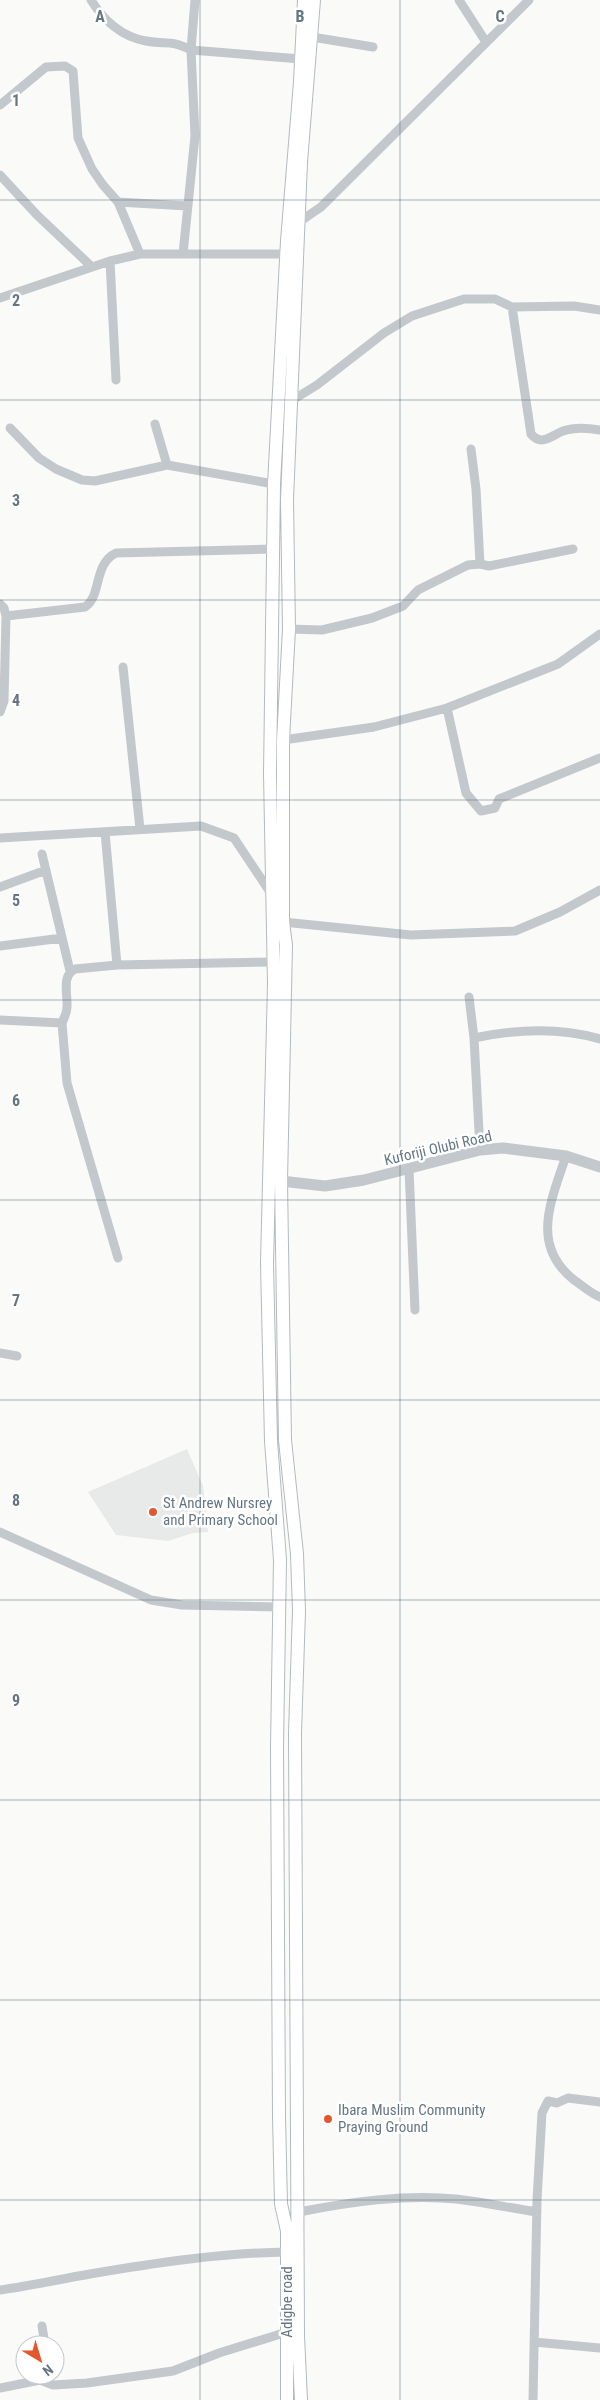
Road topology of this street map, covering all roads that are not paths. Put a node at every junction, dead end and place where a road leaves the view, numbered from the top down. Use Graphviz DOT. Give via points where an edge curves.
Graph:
graph roads {
  1 [pos="91,0"];
  2 [pos="195,0"];
  3 [pos="304,0"];
  4 [pos="314,0"];
  5 [pos="458,0"];
  6 [pos="529,0"];
  7 [pos="312,36"];
  8 [pos="486,42"];
  9 [pos="373,47"];
  10 [pos="191,50"];
  11 [pos="301,59"];
  12 [pos="0,104"];
  13 [pos="0,175"];
  14 [pos="118,202"];
  15 [pos="187,206"];
  16 [pos="299,222"];
  17 [pos="140,254"];
  18 [pos="183,254"];
  19 [pos="291,254"];
  20 [pos="110,261"];
  21 [pos="92,267"];
  22 [pos="0,298"];
  23 [pos="512,307"];
  24 [pos="600,310"];
  25 [pos="116,380"];
  26 [pos="291,401"];
  27 [pos="154,424"];
  28 [pos="10,428"];
  29 [pos="600,430"];
  30 [pos="471,448"];
  31 [pos="167,466"];
  32 [pos="274,484"];
  33 [pos="573,549"];
  34 [pos="272,550"];
  35 [pos="480,564"];
  36 [pos="0,604"];
  37 [pos="6,616"];
  38 [pos="289,629"];
  39 [pos="600,634"];
  40 [pos="123,667"];
  41 [pos="447,708"];
  42 [pos="0,712"];
  43 [pos="284,740"];
  44 [pos="600,758"];
  45 [pos="140,829"];
  46 [pos="106,832"];
  47 [pos="0,838"];
  48 [pos="42,854"];
  49 [pos="46,870"];
  50 [pos="0,887"];
  51 [pos="600,890"];
  52 [pos="270,892"];
  53 [pos="283,922"];
  54 [pos="62,938"];
  55 [pos="0,946"];
  56 [pos="273,962"];
  57 [pos="117,965"];
  58 [pos="70,972"];
  59 [pos="469,997"];
  60 [pos="0,1020"];
  61 [pos="62,1023"];
  62 [pos="474,1038"];
  63 [pos="278,1039"];
  64 [pos="600,1040"];
  65 [pos="480,1150"];
  66 [pos="566,1156"];
  67 [pos="600,1167"];
  68 [pos="410,1170"];
  69 [pos="282,1181"];
  70 [pos="118,1258"];
  71 [pos="600,1297"];
  72 [pos="415,1310"];
  73 [pos="0,1353"];
  74 [pos="17,1356"];
  75 [pos="285,1440"];
  76 [pos="271,1441"];
  77 [pos="0,1532"];
  78 [pos="280,1607"];
  79 [pos="600,2102"];
  80 [pos="299,2212"];
  81 [pos="537,2212"];
  82 [pos="287,2252"];
  83 [pos="0,2290"];
  84 [pos="42,2326"];
  85 [pos="287,2332"];
  86 [pos="43,2335"];
  87 [pos="534,2342"];
  88 [pos="600,2348"];
  89 [pos="65,2384"];
  90 [pos="15,2385"];
  91 [pos="0,2388"];
  92 [pos="287,2400"];
  93 [pos="301,2400"];
  94 [pos="533,2400"];
  1 -- 10 [label="street" via="97,10 123,33 145,41 177,43"];
  2 -- 10 [label="street"];
  3 -- 11 [label="main road"];
  4 -- 7 [label="main road"];
  5 -- 8 [label="street"];
  6 -- 8 [label="street"];
  7 -- 9 [label="street"];
  7 -- 16 [label="main road"];
  8 -- 16 [label="street" via="321,207"];
  10 -- 11 [label="street"];
  10 -- 15 [label="street" via="195,136"];
  11 -- 19 [label="main road"];
  12 -- 14 [label="street" via="46,67 65,66 73,71 78,138 97,177"];
  13 -- 21 [label="street"];
  14 -- 15 [label="street"];
  14 -- 17 [label="street"];
  15 -- 18 [label="street"];
  16 -- 19 [label="main road"];
  17 -- 18 [label="street"];
  17 -- 20 [label="street"];
  18 -- 19 [label="street"];
  19 -- 26 [label="main road"];
  19 -- 32 [label="main road"];
  20 -- 21 [label="street"];
  20 -- 25 [label="street"];
  21 -- 22 [label="street"];
  23 -- 24 [label="street" via="574,306"];
  23 -- 26 [label="street" via="495,299 464,299 412,316"];
  23 -- 29 [label="street" via="531,434 539,440 550,440 563,431"];
  26 -- 38 [label="main road" via="287,500"];
  27 -- 31 [label="street"];
  28 -- 31 [label="street" via="39,458 82,480 95,481"];
  30 -- 35 [label="street"];
  31 -- 32 [label="street"];
  32 -- 34 [label="main road"];
  33 -- 35 [label="street" via="489,566"];
  34 -- 37 [label="street" via="116,553 105,562 85,607"];
  34 -- 52 [label="main road"];
  35 -- 38 [label="street" via="418,590 403,606 372,618 322,630"];
  36 -- 37 [label="street"];
  37 -- 42 [label="street" via="4,701"];
  38 -- 43 [label="main road"];
  39 -- 41 [label="street" via="558,664"];
  40 -- 45 [label="street"];
  41 -- 43 [label="street" via="374,727"];
  41 -- 44 [label="street" via="466,793 481,811 495,808 499,799"];
  43 -- 53 [label="main road"];
  45 -- 46 [label="street"];
  45 -- 52 [label="street" via="201,826 234,838"];
  46 -- 47 [label="street"];
  46 -- 57 [label="street"];
  48 -- 49 [label="street"];
  49 -- 50 [label="street"];
  49 -- 54 [label="street"];
  51 -- 53 [label="street" via="560,912 514,931 411,935"];
  52 -- 56 [label="main road"];
  53 -- 63 [label="main road" via="286,946"];
  54 -- 55 [label="street"];
  54 -- 58 [label="street"];
  56 -- 57 [label="street"];
  56 -- 63 [label="main road"];
  57 -- 58 [label="street" via="88,966"];
  58 -- 61 [label="street" via="67,978 67,1009"];
  59 -- 62 [label="street"];
  60 -- 61 [label="street"];
  61 -- 70 [label="street" via="67,1083"];
  62 -- 64 [label="street" via="540,1030 577,1033"];
  62 -- 65 [label="street"];
  63 -- 69 [label="main road"];
  63 -- 76 [label="main road, Adigbe road" via="267,1262"];
  65 -- 66 [label="street, Kuforiji Olubi Road" via="502,1148"];
  65 -- 68 [label="street, Kuforiji Olubi Road"];
  66 -- 67 [label="street, Kuforiji Olubi Road"];
  66 -- 71 [label="street" via="551,1200 547,1223 549,1250 561,1269"];
  68 -- 69 [label="street, Kuforiji Olubi Road" via="325,1186"];
  68 -- 72 [label="street"];
  69 -- 75 [label="main road"];
  73 -- 74 [label="street"];
  75 -- 76 [label="main road"];
  75 -- 80 [label="main road" via="296,1536 299,1611 295,1743"];
  76 -- 78 [label="main road, Adigbe road" via="280,1560"];
  77 -- 78 [label="street" via="152,1600 182,1605"];
  78 -- 82 [label="main road, Adigbe road" via="277,1748 281,2204"];
  79 -- 81 [label="street" via="568,2098 557,2103 548,2101 545,2105"];
  80 -- 81 [label="street" via="342,2203 456,2199"];
  80 -- 93 [label="main road"];
  81 -- 87 [label="street"];
  82 -- 83 [label="street" via="259,2252 161,2264"];
  82 -- 85 [label="main road, Adigbe road"];
  84 -- 86 [label="street"];
  85 -- 89 [label="street" via="173,2370"];
  85 -- 92 [label="main road, Adigbe road"];
  87 -- 88 [label="street"];
  87 -- 94 [label="street"];
  90 -- 91 [label="street"];
}
